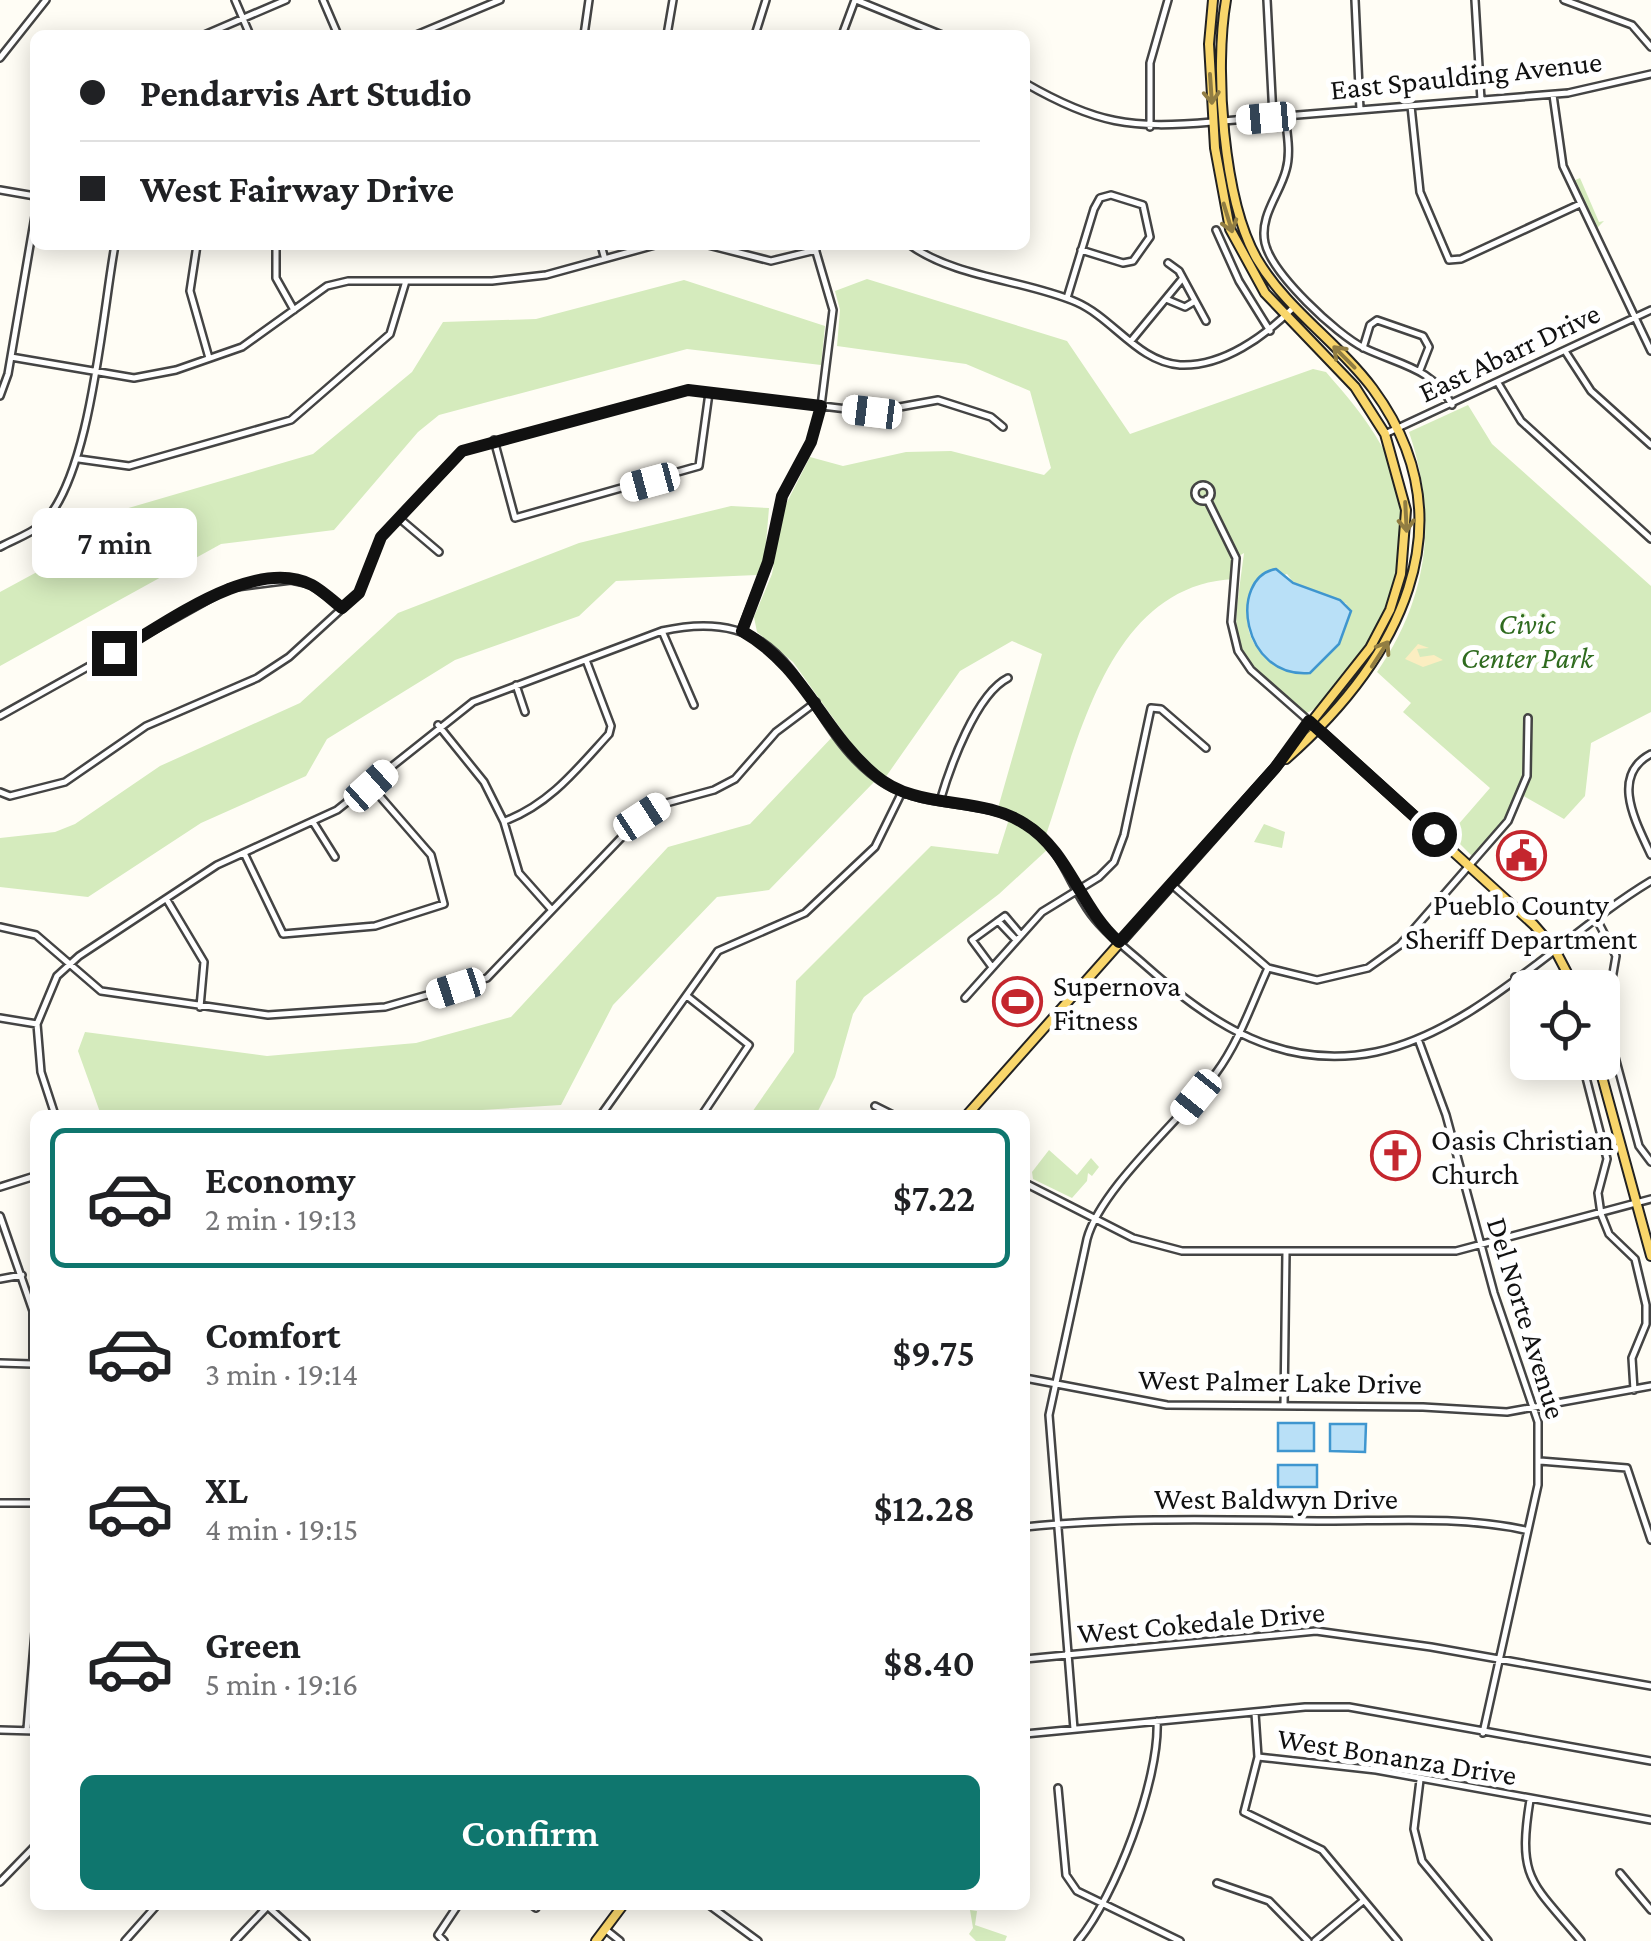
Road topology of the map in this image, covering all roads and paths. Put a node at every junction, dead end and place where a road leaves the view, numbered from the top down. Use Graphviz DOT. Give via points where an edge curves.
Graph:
graph roads {
  1 [pos="46,0"];
  2 [pos="235,0"];
  3 [pos="286,0"];
  4 [pos="323,0"];
  5 [pos="500,0"];
  6 [pos="589,0"];
  7 [pos="673,0"];
  8 [pos="766,0"];
  9 [pos="856,0"];
  10 [pos="1168,0"];
  11 [pos="1213,0"];
  12 [pos="1226,0"];
  13 [pos="1267,0"];
  14 [pos="1354,0"];
  15 [pos="1475,0"];
  16 [pos="1564,0"];
  17 [pos="243,18"];
  18 [pos="215,30"];
  19 [pos="248,30"];
  20 [pos="336,30"];
  21 [pos="428,30"];
  22 [pos="585,30"];
  23 [pos="668,30"];
  24 [pos="757,30"];
  25 [pos="844,30"];
  26 [pos="923,30"];
  27 [pos="1651,47"];
  28 [pos="0,58"];
  29 [pos="1651,74"];
  30 [pos="1030,86"];
  31 [pos="1552,95"];
  32 [pos="1481,100"];
  33 [pos="1411,106"];
  34 [pos="1360,110"];
  35 [pos="1285,116"];
  36 [pos="1274,117"];
  37 [pos="1226,121"];
  38 [pos="1214,122"];
  39 [pos="1150,127"];
  40 [pos="0,190"];
  41 [pos="30,195"];
  42 [pos="1580,204"];
  43 [pos="1216,230"];
  44 [pos="30,245"];
  45 [pos="113,250"];
  46 [pos="196,250"];
  47 [pos="276,250"];
  48 [pos="602,250"];
  49 [pos="632,250"];
  50 [pos="727,250"];
  51 [pos="809,250"];
  52 [pos="816,250"];
  53 [pos="919,250"];
  54 [pos="1082,250"];
  55 [pos="604,256"];
  56 [pos="1168,262"];
  57 [pos="1182,278"];
  58 [pos="406,281"];
  59 [pos="1066,298"];
  60 [pos="1166,298"];
  61 [pos="1195,301"];
  62 [pos="1294,307"];
  63 [pos="294,310"];
  64 [pos="1651,310"];
  65 [pos="1285,316"];
  66 [pos="1634,318"];
  67 [pos="1206,321"];
  68 [pos="1270,330"];
  69 [pos="1130,341"];
  70 [pos="1363,348"];
  71 [pos="1651,350"];
  72 [pos="1565,351"];
  73 [pos="11,357"];
  74 [pos="209,358"];
  75 [pos="1420,370"];
  76 [pos="92,373"];
  77 [pos="1498,382"];
  78 [pos="709,392"];
  79 [pos="0,396"];
  80 [pos="1452,404"];
  81 [pos="821,406"];
  82 [pos="1003,427"];
  83 [pos="1396,429"];
  84 [pos="1386,434"];
  85 [pos="494,440"];
  86 [pos="1651,445"];
  87 [pos="79,459"];
  88 [pos="1207,499"];
  89 [pos="399,518"];
  90 [pos="1651,539"];
  91 [pos="0,547"];
  92 [pos="438,552"];
  93 [pos="342,608"];
  94 [pos="662,631"];
  95 [pos="742,631"];
  96 [pos="586,660"];
  97 [pos="1008,678"];
  98 [pos="516,685"];
  99 [pos="816,702"];
  100 [pos="694,704"];
  101 [pos="525,712"];
  102 [pos="0,716"];
  103 [pos="1528,718"];
  104 [pos="1309,721"];
  105 [pos="438,725"];
  106 [pos="1318,728"];
  107 [pos="1206,748"];
  108 [pos="1651,754"];
  109 [pos="1275,768"];
  110 [pos="371,786"];
  111 [pos="0,792"];
  112 [pos="902,792"];
  113 [pos="940,801"];
  114 [pos="313,822"];
  115 [pos="504,822"];
  116 [pos="244,853"];
  117 [pos="1651,854"];
  118 [pos="334,857"];
  119 [pos="1469,866"];
  120 [pos="1651,882"];
  121 [pos="1171,884"];
  122 [pos="1076,890"];
  123 [pos="167,900"];
  124 [pos="552,909"];
  125 [pos="1596,918"];
  126 [pos="998,921"];
  127 [pos="0,927"];
  128 [pos="1018,937"];
  129 [pos="1119,942"];
  130 [pos="1554,948"];
  131 [pos="68,967"];
  132 [pos="992,967"];
  133 [pos="1268,968"];
  134 [pos="1524,970"];
  135 [pos="1566,970"];
  136 [pos="1510,980"];
  137 [pos="687,996"];
  138 [pos="964,998"];
  139 [pos="200,1007"];
  140 [pos="0,1018"];
  141 [pos="37,1024"];
  142 [pos="1237,1035"];
  143 [pos="1418,1038"];
  144 [pos="1587,1080"];
  145 [pos="1603,1080"];
  146 [pos="875,1106"];
  147 [pos="54,1110"];
  148 [pos="605,1110"];
  149 [pos="705,1110"];
  150 [pos="883,1110"];
  151 [pos="971,1110"];
  152 [pos="1651,1162"];
  153 [pos="30,1178"];
  154 [pos="1030,1186"];
  155 [pos="0,1187"];
  156 [pos="1651,1199"];
  157 [pos="1637,1203"];
  158 [pos="1601,1214"];
  159 [pos="0,1216"];
  160 [pos="1094,1219"];
  161 [pos="1481,1247"];
  162 [pos="1286,1252"];
  163 [pos="1651,1256"];
  164 [pos="22,1274"];
  165 [pos="0,1279"];
  166 [pos="30,1301"];
  167 [pos="0,1363"];
  168 [pos="30,1364"];
  169 [pos="1030,1379"];
  170 [pos="1055,1384"];
  171 [pos="1651,1386"];
  172 [pos="1634,1390"];
  173 [pos="1284,1406"];
  174 [pos="1536,1409"];
  175 [pos="1540,1460"];
  176 [pos="0,1503"];
  177 [pos="30,1503"];
  178 [pos="1056,1524"];
  179 [pos="1030,1527"];
  180 [pos="1526,1530"];
  181 [pos="1651,1540"];
  182 [pos="1068,1655"];
  183 [pos="1030,1659"];
  184 [pos="1498,1660"];
  185 [pos="30,1686"];
  186 [pos="1651,1686"];
  187 [pos="1255,1713"];
  188 [pos="1157,1722"];
  189 [pos="1074,1729"];
  190 [pos="0,1730"];
  191 [pos="26,1730"];
  192 [pos="30,1730"];
  193 [pos="1030,1733"];
  194 [pos="1482,1733"];
  195 [pos="1258,1758"];
  196 [pos="1651,1760"];
  197 [pos="1420,1780"];
  198 [pos="1058,1788"];
  199 [pos="1530,1800"];
  200 [pos="1651,1820"];
  201 [pos="30,1851"];
  202 [pos="1620,1874"];
  203 [pos="0,1882"];
  204 [pos="1217,1883"];
  205 [pos="1364,1900"];
  206 [pos="1102,1904"];
  207 [pos="153,1910"];
  208 [pos="262,1910"];
  209 [pos="272,1910"];
  210 [pos="455,1910"];
  211 [pos="619,1910"];
  212 [pos="716,1910"];
  213 [pos="1651,1910"];
  214 [pos="605,1930"];
  215 [pos="124,1941"];
  216 [pos="234,1941"];
  217 [pos="306,1941"];
  218 [pos="444,1941"];
  219 [pos="596,1941"];
  220 [pos="620,1941"];
  221 [pos="758,1941"];
  222 [pos="1078,1941"];
  223 [pos="1180,1941"];
  224 [pos="1311,1941"];
  225 [pos="1398,1941"];
  226 [pos="1488,1941"];
  227 [pos="1581,1941"];
  1 -- 28 [label="street"];
  2 -- 17 [label="street"];
  3 -- 17 [label="street"];
  4 -- 20 [label="street"];
  5 -- 21 [label="street"];
  6 -- 22 [label="street"];
  7 -- 23 [label="street"];
  8 -- 24 [label="street"];
  9 -- 25 [label="street"];
  9 -- 26 [label="street"];
  10 -- 39 [label="street" via="1150,63"];
  11 -- 38 [label="main road, one-way"];
  12 -- 37 [label="main road"];
  13 -- 36 [label="street"];
  14 -- 34 [label="street"];
  15 -- 32 [label="street"];
  16 -- 27 [label="street" via="1632,25"];
  17 -- 18 [label="street"];
  17 -- 19 [label="street"];
  29 -- 31 [label="street, East Spaulding Avenue"];
  30 -- 39 [label="street, East Spaulding Avenue" via="1085,116"];
  31 -- 32 [label="street, East Spaulding Avenue"];
  31 -- 42 [label="street" via="1559,154"];
  32 -- 33 [label="street, East Spaulding Avenue"];
  33 -- 34 [label="street, East Spaulding Avenue"];
  33 -- 42 [label="street" via="1418,188 1452,261"];
  34 -- 35 [label="street, East Spaulding Avenue"];
  35 -- 36 [label="street, East Spaulding Avenue"];
  35 -- 70 [label="street" via="1287,167 1264,240 1270,258 1308,302"];
  36 -- 37 [label="street, East Spaulding Avenue"];
  37 -- 38 [label="street, East Spaulding Avenue"];
  37 -- 62 [label="main road" via="1242,225 1259,262"];
  38 -- 39 [label="street, East Spaulding Avenue"];
  38 -- 65 [label="main road, one-way" via="1230,229"];
  40 -- 41 [label="street"];
  42 -- 66 [label="street"];
  43 -- 68 [label="street"];
  44 -- 73 [label="street"];
  45 -- 76 [label="street"];
  46 -- 74 [label="street" via="190,291"];
  47 -- 63 [label="street" via="276,278"];
  48 -- 55 [label="street"];
  49 -- 55 [label="street"];
  50 -- 51 [label="street" via="771,262"];
  52 -- 81 [label="street" via="833,310"];
  53 -- 59 [label="street"];
  54 -- 54 [label="street" via="1094,209 1105,196 1134,198 1145,208 1150,237 1139,255 1128,262"];
  54 -- 59 [label="street"];
  55 -- 58 [label="street" via="528,277"];
  56 -- 57 [label="street"];
  57 -- 60 [label="street"];
  57 -- 61 [label="street"];
  58 -- 63 [label="street" via="338,284"];
  58 -- 87 [label="street" via="390,334 291,420 129,466"];
  59 -- 69 [label="street"];
  60 -- 61 [label="street" via="1184,306"];
  60 -- 69 [label="street"];
  61 -- 67 [label="street"];
  62 -- 65 [label="street"];
  83 -- 62 [label="main road, one-way" via="1365,379"];
  63 -- 74 [label="street" via="266,334"];
  64 -- 66 [label="street, East Abarr Drive"];
  65 -- 68 [label="street"];
  65 -- 84 [label="main road" via="1356,387"];
  66 -- 71 [label="street"];
  66 -- 72 [label="street, East Abarr Drive"];
  68 -- 69 [label="street" via="1236,350 1190,364 1158,360"];
  70 -- 75 [label="street"];
  70 -- 75 [label="street" via="1377,320 1423,336 1429,347"];
  72 -- 77 [label="street, East Abarr Drive"];
  72 -- 86 [label="street" via="1591,392"];
  73 -- 76 [label="street"];
  73 -- 79 [label="street"];
  74 -- 76 [label="street" via="134,378"];
  75 -- 80 [label="street"];
  76 -- 87 [label="street"];
  77 -- 80 [label="street, East Abarr Drive"];
  77 -- 90 [label="street" via="1521,422"];
  78 -- 81 [label="street"];
  78 -- 85 [label="street" via="667,394"];
  78 -- 85 [label="street" via="699,466 515,518"];
  80 -- 83 [label="street, East Abarr Drive"];
  81 -- 82 [label="street" via="872,412 938,400"];
  81 -- 95 [label="street" via="811,442 782,496 768,562"];
  83 -- 84 [label="street, East Abarr Drive"];
  106 -- 83 [label="main road, one-way" via="1380,654 1411,586 1418,508"];
  84 -- 104 [label="main road, one-way" via="1406,510 1399,583 1375,641"];
  85 -- 89 [label="street" via="443,466"];
  87 -- 91 [label="street" via="62,498 39,526"];
  88 -- 104 [label="street" via="1236,558 1235,644 1251,670"];
  89 -- 92 [label="street"];
  89 -- 93 [label="street" via="381,537 359,593"];
  93 -- 102 [label="street" via="310,584 291,580 229,588"];
  93 -- 111 [label="street" via="289,658 146,726 65,782 10,796"];
  94 -- 95 [label="street" via="691,624"];
  94 -- 96 [label="street"];
  94 -- 100 [label="street"];
  95 -- 99 [label="street" via="780,656"];
  96 -- 98 [label="street"];
  96 -- 115 [label="street" via="609,734 553,794"];
  97 -- 113 [label="street" via="993,685"];
  98 -- 101 [label="street"];
  98 -- 105 [label="street"];
  99 -- 112 [label="street" via="865,766"];
  99 -- 124 [label="street" via="776,732 735,778 642,817"];
  103 -- 119 [label="street" via="1530,758 1522,794"];
  104 -- 106 [label="main road"];
  104 -- 109 [label="main road"];
  105 -- 110 [label="street"];
  105 -- 115 [label="street" via="484,782"];
  106 -- 109 [label="main road"];
  106 -- 119 [label="main road"];
  107 -- 122 [label="street" via="1161,709 1151,708 1120,848 1104,873"];
  108 -- 117 [label="street" via="1629,778 1628,804"];
  109 -- 121 [label="main road"];
  110 -- 114 [label="street"];
  110 -- 116 [label="street" via="432,855 444,904 375,926 283,934"];
  112 -- 113 [label="street"];
  112 -- 137 [label="street" via="874,847 804,913 718,951"];
  113 -- 122 [label="street" via="1024,823 1055,851"];
  114 -- 116 [label="street"];
  114 -- 118 [label="street"];
  115 -- 124 [label="street" via="519,873"];
  116 -- 123 [label="street"];
  119 -- 130 [label="main road"];
  119 -- 133 [label="street" via="1400,945 1368,968 1316,980"];
  120 -- 125 [label="street"];
  121 -- 129 [label="main road"];
  121 -- 133 [label="street"];
  122 -- 128 [label="street"];
  122 -- 129 [label="street"];
  123 -- 131 [label="street" via="106,935"];
  123 -- 139 [label="street" via="204,962"];
  124 -- 139 [label="street" via="486,978 424,998 268,1015"];
  125 -- 130 [label="street"];
  125 -- 152 [label="street" via="1617,960 1607,1028 1639,1146"];
  126 -- 128 [label="street"];
  126 -- 128 [label="street" via="1005,916"];
  126 -- 132 [label="street" via="972,940"];
  127 -- 131 [label="street" via="36,935"];
  128 -- 132 [label="street"];
  129 -- 142 [label="street" via="1197,1010"];
  129 -- 151 [label="main road"];
  130 -- 134 [label="street"];
  130 -- 135 [label="main road"];
  131 -- 139 [label="street" via="102,991"];
  131 -- 141 [label="street" via="57,976"];
  132 -- 138 [label="street"];
  133 -- 142 [label="street"];
  136 -- 143 [label="street"];
  137 -- 148 [label="street"];
  137 -- 149 [label="street" via="749,1045"];
  140 -- 141 [label="street"];
  141 -- 147 [label="street" via="41,1072"];
  142 -- 143 [label="street" via="1334,1056"];
  142 -- 160 [label="street" via="1212,1079"];
  143 -- 161 [label="street, Del Norte Avenue"];
  144 -- 158 [label="street" via="1607,1159 1598,1193"];
  145 -- 157 [label="main road"];
  146 -- 150 [label="street"];
  153 -- 155 [label="street"];
  154 -- 160 [label="street"];
  156 -- 157 [label="street"];
  157 -- 158 [label="street"];
  157 -- 163 [label="main road"];
  158 -- 161 [label="street"];
  158 -- 172 [label="street" via="1609,1234 1634,1259 1646,1305 1632,1364"];
  159 -- 164 [label="street"];
  160 -- 162 [label="street" via="1165,1249"];
  160 -- 170 [label="street"];
  161 -- 162 [label="street"];
  161 -- 174 [label="street, Del Norte Avenue"];
  162 -- 173 [label="street"];
  164 -- 165 [label="street"];
  164 -- 166 [label="street"];
  167 -- 168 [label="street"];
  169 -- 170 [label="street, West Palmer Lake Drive"];
  170 -- 173 [label="street, West Palmer Lake Drive" via="1155,1404"];
  170 -- 178 [label="street" via="1049,1432"];
  171 -- 172 [label="street, West Palmer Lake Drive"];
  172 -- 174 [label="street, West Palmer Lake Drive"];
  173 -- 174 [label="street, West Palmer Lake Drive"];
  174 -- 175 [label="street, Del Norte Avenue"];
  175 -- 180 [label="street, Del Norte Avenue"];
  175 -- 181 [label="street" via="1628,1468"];
  176 -- 177 [label="street"];
  178 -- 179 [label="street, West Baldwyn Drive"];
  178 -- 180 [label="street, West Baldwyn Drive" via="1472,1522"];
  178 -- 182 [label="street"];
  180 -- 184 [label="street, Del Norte Avenue"];
  182 -- 183 [label="street, West Cokedale Drive"];
  182 -- 184 [label="street, West Cokedale Drive" via="1316,1631"];
  182 -- 189 [label="street"];
  184 -- 186 [label="street, West Cokedale Drive"];
  184 -- 194 [label="street, Del Norte Avenue"];
  185 -- 191 [label="street"];
  187 -- 188 [label="street"];
  187 -- 194 [label="street" via="1349,1708"];
  187 -- 195 [label="street"];
  188 -- 189 [label="street"];
  188 -- 206 [label="street" via="1152,1779"];
  189 -- 193 [label="street"];
  190 -- 191 [label="street"];
  191 -- 192 [label="street"];
  194 -- 196 [label="street"];
  195 -- 197 [label="street, West Bonanza Drive"];
  195 -- 205 [label="street" via="1244,1812 1322,1850"];
  197 -- 199 [label="street, West Bonanza Drive"];
  197 -- 226 [label="street" via="1414,1829 1422,1861"];
  198 -- 206 [label="street" via="1066,1875 1077,1892"];
  199 -- 200 [label="street, West Bonanza Drive"];
  199 -- 227 [label="street" via="1527,1877"];
  201 -- 203 [label="street"];
  202 -- 213 [label="street"];
  204 -- 224 [label="street" via="1270,1901"];
  205 -- 224 [label="street"];
  205 -- 225 [label="street"];
  206 -- 222 [label="street"];
  206 -- 223 [label="street"];
  207 -- 215 [label="street"];
  208 -- 216 [label="street"];
  209 -- 217 [label="street"];
  210 -- 218 [label="street" via="438,1935"];
  211 -- 214 [label="main road"];
  212 -- 221 [label="street"];
  214 -- 219 [label="main road"];
  214 -- 220 [label="street"];
}
